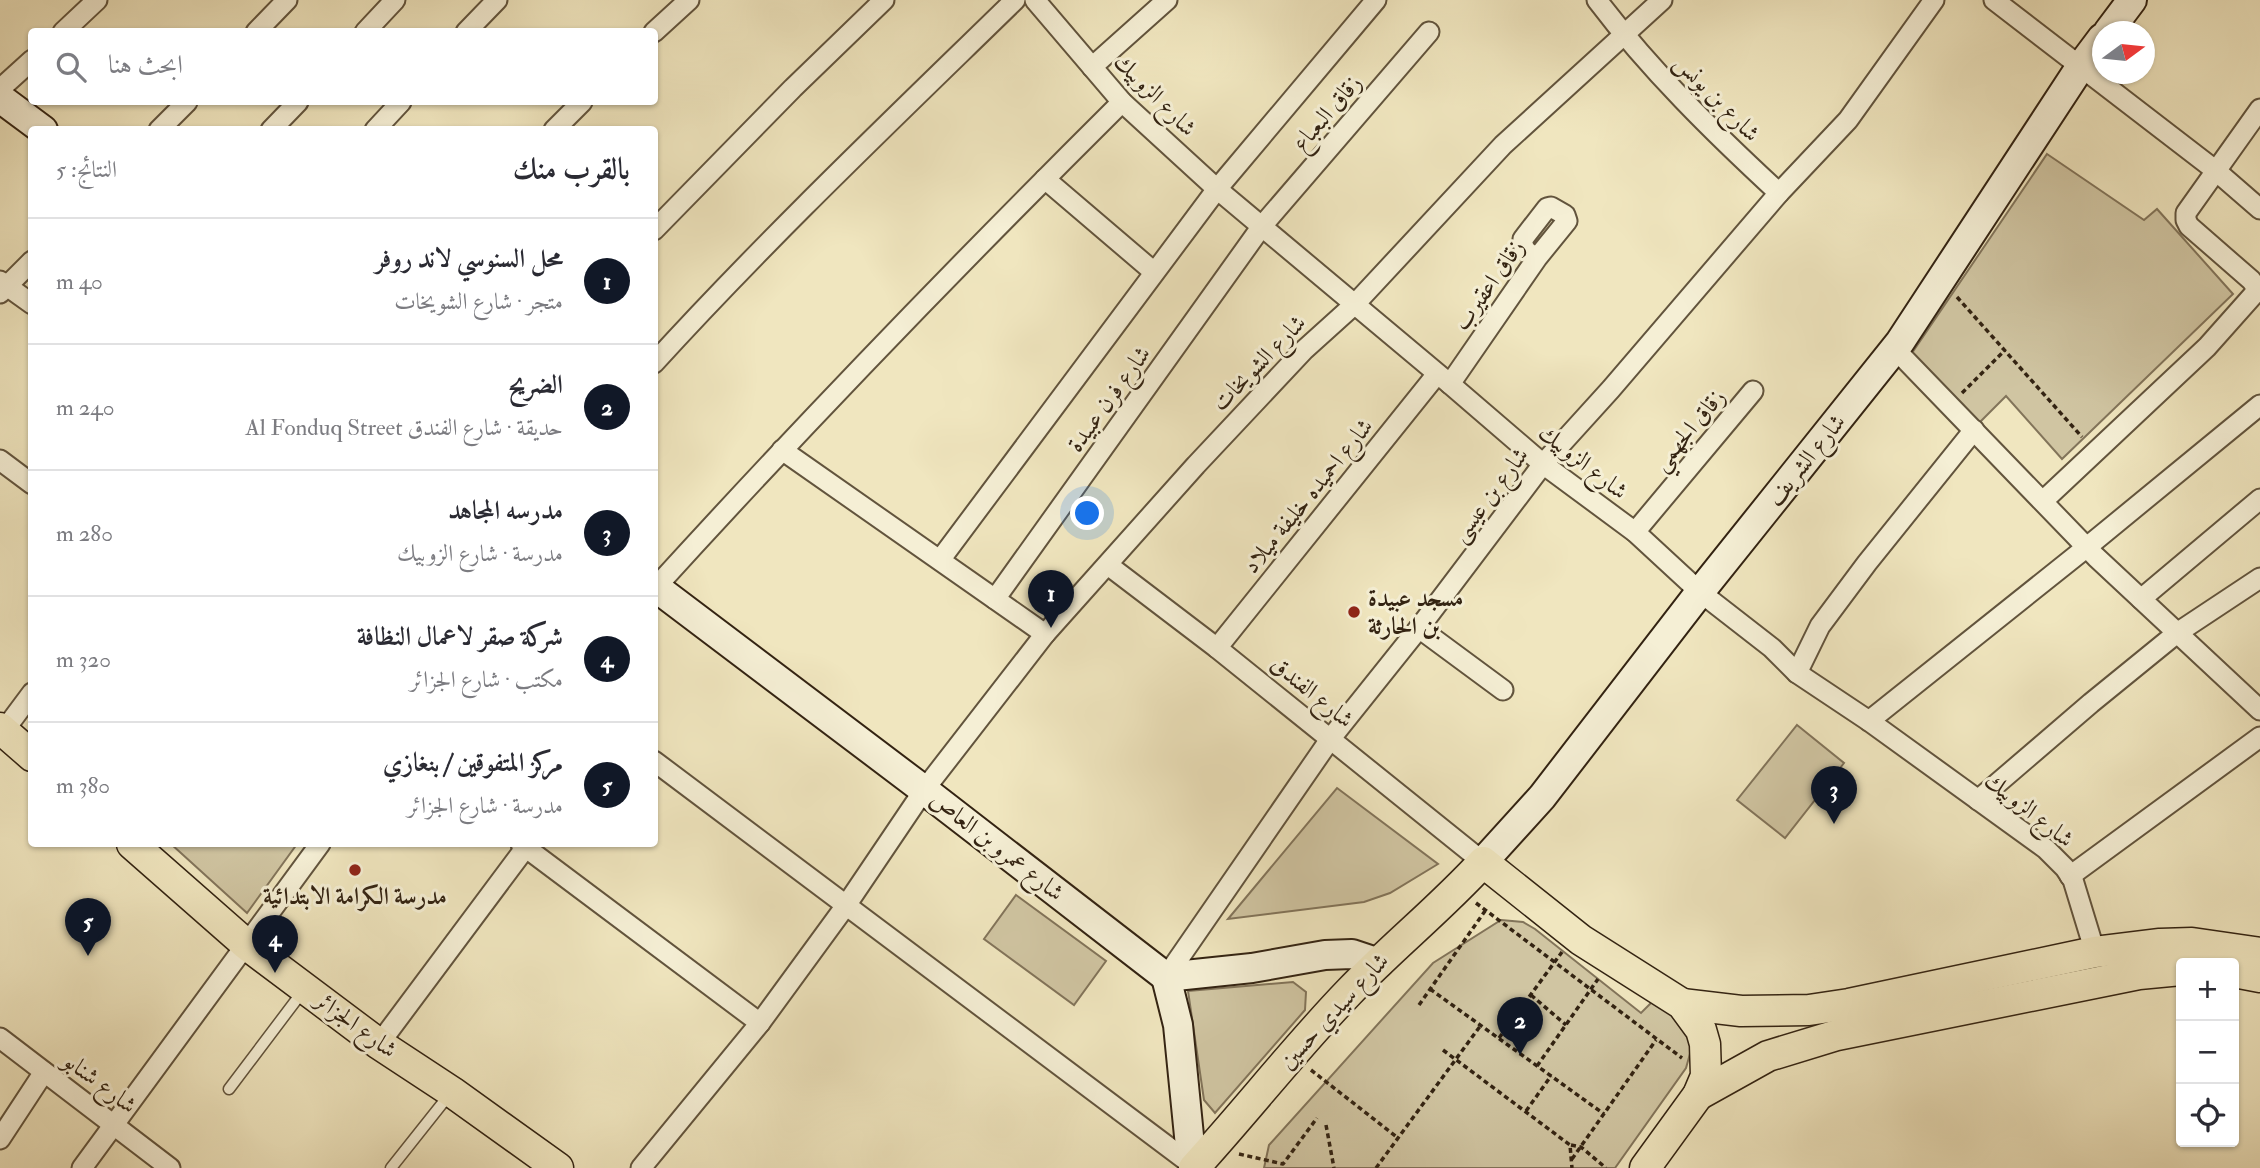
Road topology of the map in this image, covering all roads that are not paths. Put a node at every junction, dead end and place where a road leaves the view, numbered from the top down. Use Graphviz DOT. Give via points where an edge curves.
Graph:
graph roads {
  1 [pos="97,0"];
  2 [pos="287,0"];
  3 [pos="395,0"];
  4 [pos="497,0"];
  5 [pos="689,0"];
  6 [pos="884,0"];
  7 [pos="1015,0"];
  8 [pos="1035,0"];
  9 [pos="1167,0"];
  10 [pos="1376,0"];
  11 [pos="1597,0"];
  12 [pos="1662,0"];
  13 [pos="1994,0"];
  14 [pos="2132,0"];
  15 [pos="1928,2"];
  16 [pos="2116,21"];
  17 [pos="66,28"];
  18 [pos="260,28"];
  19 [pos="369,28"];
  20 [pos="470,28"];
  21 [pos="658,28"];
  22 [pos="1429,32"];
  23 [pos="1623,35"];
  24 [pos="2092,51"];
  25 [pos="28,64"];
  26 [pos="2081,66"];
  27 [pos="1092,67"];
  28 [pos="0,89"];
  29 [pos="0,97"];
  30 [pos="1122,102"];
  31 [pos="184,105"];
  32 [pos="295,105"];
  33 [pos="398,105"];
  34 [pos="579,105"];
  35 [pos="2260,109"];
  36 [pos="38,126"];
  37 [pos="163,126"];
  38 [pos="275,126"];
  39 [pos="379,126"];
  40 [pos="558,126"];
  41 [pos="2216,170"];
  42 [pos="1045,179"];
  43 [pos="1217,188"];
  44 [pos="1779,193"];
  45 [pos="2260,209"];
  46 [pos="1565,215"];
  47 [pos="658,226"];
  48 [pos="1262,226"];
  49 [pos="28,264"];
  50 [pos="1154,272"];
  51 [pos="2,287"];
  52 [pos="28,302"];
  53 [pos="1355,304"];
  54 [pos="1895,349"];
  55 [pos="658,359"];
  56 [pos="1444,379"];
  57 [pos="1754,391"];
  58 [pos="2260,405"];
  59 [pos="1974,429"];
  60 [pos="782,450"];
  61 [pos="0,460"];
  62 [pos="1543,464"];
  63 [pos="28,481"];
  64 [pos="2260,499"];
  65 [pos="2043,501"];
  66 [pos="1635,532"];
  67 [pos="2087,547"];
  68 [pos="940,560"];
  69 [pos="1108,565"];
  70 [pos="2260,578"];
  71 [pos="658,584"];
  72 [pos="658,589"];
  73 [pos="1700,592"];
  74 [pos="2141,599"];
  75 [pos="995,600"];
  76 [pos="1419,628"];
  77 [pos="2177,633"];
  78 [pos="1045,634"];
  79 [pos="1217,648"];
  80 [pos="1797,673"];
  81 [pos="1503,690"];
  82 [pos="28,698"];
  83 [pos="2260,710"];
  84 [pos="1869,721"];
  85 [pos="1,732"];
  86 [pos="2260,737"];
  87 [pos="1331,738"];
  88 [pos="28,753"];
  89 [pos="658,764"];
  90 [pos="924,790"];
  91 [pos="1978,800"];
  92 [pos="135,847"];
  93 [pos="318,847"];
  94 [pos="522,847"];
  95 [pos="526,847"];
  96 [pos="1483,862"];
  97 [pos="2070,876"];
  98 [pos="847,904"];
  99 [pos="247,945"];
  100 [pos="2095,952"];
  101 [pos="2260,953"];
  102 [pos="1378,962"];
  103 [pos="2176,970"];
  104 [pos="2239,973"];
  105 [pos="1166,977"];
  106 [pos="2260,977"];
  107 [pos="305,987"];
  108 [pos="1682,1004"];
  109 [pos="760,1023"];
  110 [pos="0,1038"];
  111 [pos="379,1044"];
  112 [pos="44,1072"];
  113 [pos="1702,1085"];
  114 [pos="229,1089"];
  115 [pos="452,1092"];
  116 [pos="113,1123"];
  117 [pos="0,1139"];
  118 [pos="1200,1163"];
  119 [pos="82,1168"];
  120 [pos="170,1168"];
  121 [pos="391,1168"];
  122 [pos="558,1168"];
  123 [pos="641,1168"];
  124 [pos="1646,1168"];
  1 -- 17 [label="street"];
  2 -- 18 [label="street"];
  3 -- 19 [label="street"];
  4 -- 20 [label="street"];
  5 -- 21 [label="street"];
  6 -- 47 [label="street"];
  7 -- 55 [label="street"];
  8 -- 27 [label="street, شارع الزوبيك"];
  9 -- 27 [label="street"];
  10 -- 43 [label="street"];
  11 -- 23 [label="street, شارع بن يونس"];
  12 -- 23 [label="street, شارع الشويخات"];
  13 -- 26 [label="street"];
  14 -- 16 [label="street"];
  15 -- 44 [label="street, شارع بن عيسى" via="1847,120"];
  22 -- 48 [label="street, زقاق البعباع"];
  23 -- 44 [label="street, شارع بن يونس"];
  23 -- 53 [label="street, شارع الشويخات" via="1503,145"];
  24 -- 26 [label="street, شارع الشريف"];
  25 -- 28 [label="street"];
  26 -- 41 [label="street"];
  26 -- 54 [label="street, شارع الشريف"];
  27 -- 30 [label="street, شارع الزوبيك"];
  29 -- 36 [label="street"];
  30 -- 42 [label="street"];
  30 -- 43 [label="street, شارع الزوبيك"];
  31 -- 37 [label="street"];
  32 -- 38 [label="street"];
  33 -- 39 [label="street"];
  34 -- 40 [label="street"];
  35 -- 41 [label="street"];
  41 -- 45 [label="street"];
  41 -- 65 [label="street" via="2186,213 2186,220 2251,279 2255,293 2207,347"];
  42 -- 50 [label="street"];
  42 -- 60 [label="street"];
  43 -- 48 [label="street, شارع الزوبيك"];
  43 -- 50 [label="street"];
  44 -- 62 [label="street, شارع بن عيسى"];
  46 -- 56 [label="street, زقاق اعقيرب" via="1567,222"];
  48 -- 53 [label="street, شارع الزوبيك"];
  48 -- 75 [label="street, شارع فرن عبيدة"];
  49 -- 51 [label="street"];
  50 -- 68 [label="street"];
  51 -- 52 [label="street"];
  53 -- 56 [label="street, شارع الزوبيك"];
  53 -- 69 [label="street, شارع الشويخات" via="1286,369"];
  54 -- 59 [label="street"];
  54 -- 73 [label="street, شارع الشريف"];
  56 -- 62 [label="street, شارع الزوبيك"];
  56 -- 79 [label="street, شارع احميده خليفة ميلاد"];
  57 -- 66 [label="street, زقاق الجهمي"];
  58 -- 67 [label="street"];
  59 -- 65 [label="street"];
  59 -- 80 [label="street" via="1820,626"];
  60 -- 68 [label="street"];
  60 -- 71 [label="street"];
  61 -- 63 [label="street"];
  62 -- 66 [label="street, شارع الزوبيك"];
  62 -- 76 [label="street, شارع بن عيسى"];
  64 -- 74 [label="street"];
  65 -- 67 [label="street"];
  66 -- 73 [label="street, شارع الزوبيك"];
  67 -- 74 [label="street"];
  67 -- 84 [label="street"];
  68 -- 75 [label="street"];
  69 -- 78 [label="street, شارع الشويخات"];
  69 -- 79 [label="street, شارع الفندق"];
  70 -- 77 [label="street"];
  72 -- 90 [label="street, شارع عمرو بن العاص"];
  73 -- 80 [label="street, شارع الزوبيك"];
  73 -- 96 [label="street, شارع الشريف" via="1542,797"];
  74 -- 77 [label="street"];
  75 -- 78 [label="street"];
  76 -- 81 [label="street"];
  76 -- 87 [label="street, شارع بن عيسى"];
  77 -- 83 [label="street"];
  77 -- 91 [label="street"];
  78 -- 90 [label="street, شارع الشويخات"];
  79 -- 87 [label="street, شارع الفندق"];
  80 -- 84 [label="street, شارع الزوبيك"];
  82 -- 85 [label="street"];
  84 -- 91 [label="street, شارع الزوبيك"];
  85 -- 88 [label="main road"];
  86 -- 97 [label="street"];
  87 -- 96 [label="street, شارع الفندق"];
  87 -- 105 [label="street, شارع بن عيسى"];
  89 -- 98 [label="street"];
  90 -- 98 [label="street, شارع الشويخات"];
  90 -- 105 [label="street, شارع عمرو بن العاص"];
  91 -- 97 [label="street, شارع الزوبيك" via="2046,849"];
  92 -- 99 [label="main road, شارع الجزائر"];
  93 -- 99 [label="street"];
  94 -- 111 [label="street"];
  95 -- 109 [label="street"];
  96 -- 102 [label="main road, شارع سيدي حسين"];
  96 -- 108 [label="main road" via="1575,935"];
  97 -- 100 [label="street, شارع الزوبيك"];
  98 -- 109 [label="street, شارع الشويخات"];
  98 -- 118 [label="street"];
  99 -- 107 [label="main road, شارع الجزائر"];
  99 -- 116 [label="street"];
  100 -- 101 [label="main road" via="2192,943"];
  100 -- 108 [label="main road" via="1809,1010 1741,1011"];
  102 -- 105 [label="street" via="1352,954 1325,955"];
  102 -- 118 [label="main road, شارع سيدي حسين"];
  103 -- 113 [label="main road" via="1837,1035 1768,1056"];
  104 -- 106 [label="main road"];
  105 -- 118 [label="street" via="1178,1025 1190,1146"];
  107 -- 111 [label="main road, شارع الجزائر"];
  107 -- 114 [label="lane"];
  108 -- 113 [label="main road" via="1705,1044"];
  109 -- 123 [label="street, شارع الشويخات"];
  110 -- 112 [label="street, شارع شنابو"];
  111 -- 115 [label="main road, شارع الجزائر"];
  112 -- 116 [label="street, شارع شنابو"];
  112 -- 117 [label="street"];
  113 -- 124 [label="main road"];
  115 -- 121 [label="lane"];
  115 -- 122 [label="main road, شارع الجزائر"];
  116 -- 119 [label="street"];
  116 -- 120 [label="street, شارع شنابو"];
}
